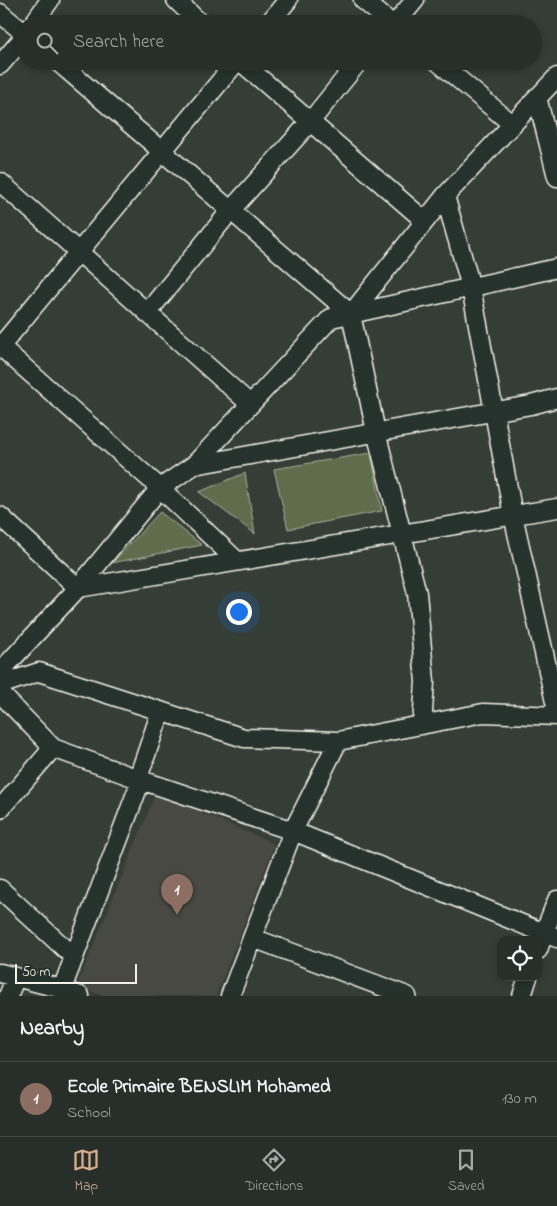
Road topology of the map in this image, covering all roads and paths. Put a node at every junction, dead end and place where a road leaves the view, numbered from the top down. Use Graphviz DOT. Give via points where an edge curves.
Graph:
graph roads {
  1 [pos="50,0"];
  2 [pos="176,0"];
  3 [pos="288,0"];
  4 [pos="363,0"];
  5 [pos="415,0"];
  6 [pos="0,13"];
  7 [pos="39,15"];
  8 [pos="192,15"];
  9 [pos="276,15"];
  10 [pos="382,15"];
  11 [pos="400,15"];
  12 [pos="15,26"];
  13 [pos="15,48"];
  14 [pos="0,65"];
  15 [pos="68,70"];
  16 [pos="230,70"];
  17 [pos="249,70"];
  18 [pos="352,70"];
  19 [pos="448,70"];
  20 [pos="557,77"];
  21 [pos="537,97"];
  22 [pos="310,122"];
  23 [pos="512,124"];
  24 [pos="163,151"];
  25 [pos="557,177"];
  26 [pos="0,182"];
  27 [pos="445,196"];
  28 [pos="231,210"];
  29 [pos="425,221"];
  30 [pos="79,253"];
  31 [pos="557,268"];
  32 [pos="471,287"];
  33 [pos="147,313"];
  34 [pos="350,314"];
  35 [pos="0,347"];
  36 [pos="557,398"];
  37 [pos="250,404"];
  38 [pos="495,412"];
  39 [pos="376,432"];
  40 [pos="194,465"];
  41 [pos="160,488"];
  42 [pos="557,508"];
  43 [pos="0,516"];
  44 [pos="514,516"];
  45 [pos="401,534"];
  46 [pos="237,561"];
  47 [pos="78,588"];
  48 [pos="0,672"];
  49 [pos="0,685"];
  50 [pos="0,693"];
  51 [pos="161,711"];
  52 [pos="557,711"];
  53 [pos="557,716"];
  54 [pos="422,725"];
  55 [pos="338,741"];
  56 [pos="53,748"];
  57 [pos="140,779"];
  58 [pos="0,809"];
  59 [pos="293,831"];
  60 [pos="0,888"];
  61 [pos="557,900"];
  62 [pos="551,936"];
  63 [pos="252,938"];
  64 [pos="542,946"];
  65 [pos="74,957"];
  66 [pos="8,975"];
  67 [pos="527,981"];
  68 [pos="62,989"];
  69 [pos="8,996"];
  70 [pos="80,996"];
  71 [pos="230,996"];
  72 [pos="407,996"];
  73 [pos="522,996"];
  1 -- 7 [label="street"];
  2 -- 8 [label="street"];
  3 -- 9 [label="street"];
  4 -- 10 [label="street"];
  5 -- 11 [label="street"];
  6 -- 12 [label="street"];
  13 -- 14 [label="street"];
  15 -- 24 [label="street"];
  16 -- 24 [label="street"];
  17 -- 22 [label="street"];
  18 -- 22 [label="street"];
  19 -- 23 [label="street"];
  20 -- 21 [label="street"];
  21 -- 23 [label="street"];
  21 -- 25 [label="street"];
  22 -- 28 [label="street"];
  22 -- 29 [label="street"];
  23 -- 27 [label="street"];
  24 -- 28 [label="street"];
  24 -- 30 [label="street"];
  26 -- 30 [label="street"];
  27 -- 29 [label="street"];
  27 -- 32 [label="street"];
  28 -- 33 [label="street"];
  28 -- 34 [label="street"];
  29 -- 34 [label="street"];
  30 -- 33 [label="street"];
  30 -- 35 [label="street"];
  31 -- 32 [label="street"];
  32 -- 34 [label="street"];
  32 -- 38 [label="street"];
  33 -- 37 [label="street"];
  34 -- 37 [label="street" via="331,318"];
  34 -- 39 [label="street"];
  35 -- 41 [label="street"];
  36 -- 38 [label="street"];
  37 -- 40 [label="street"];
  38 -- 39 [label="street"];
  38 -- 44 [label="street"];
  39 -- 40 [label="street"];
  39 -- 45 [label="street"];
  40 -- 41 [label="street"];
  41 -- 46 [label="street"];
  41 -- 47 [label="street"];
  42 -- 44 [label="street"];
  43 -- 47 [label="street"];
  44 -- 45 [label="street"];
  44 -- 52 [label="street"];
  45 -- 46 [label="street"];
  45 -- 54 [label="street" via="417,593 425,682"];
  46 -- 47 [label="street"];
  47 -- 48 [label="street"];
  49 -- 51 [label="street" via="39,672"];
  50 -- 56 [label="street"];
  51 -- 55 [label="street" via="244,738"];
  51 -- 57 [label="street"];
  53 -- 54 [label="street" via="483,713"];
  54 -- 55 [label="street"];
  55 -- 59 [label="street"];
  56 -- 57 [label="street"];
  56 -- 58 [label="street"];
  57 -- 59 [label="street"];
  57 -- 65 [label="street"];
  59 -- 62 [label="street"];
  59 -- 63 [label="street"];
  60 -- 65 [label="street"];
  61 -- 62 [label="street"];
  62 -- 64 [label="street"];
  63 -- 71 [label="street"];
  63 -- 72 [label="street"];
  65 -- 68 [label="street"];
  66 -- 68 [label="street"];
  66 -- 69 [label="street"];
  67 -- 73 [label="street"];
  68 -- 70 [label="street"];
}
